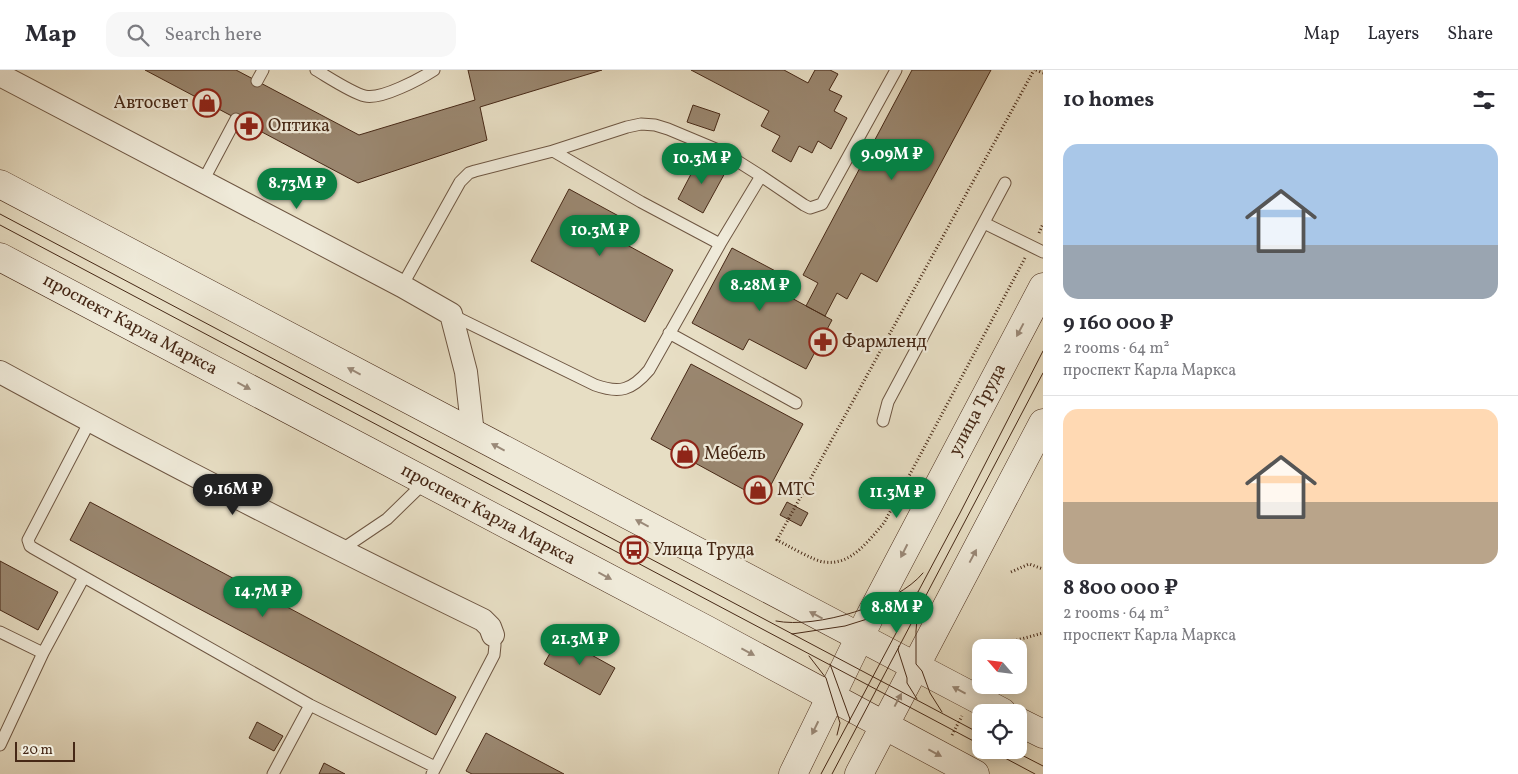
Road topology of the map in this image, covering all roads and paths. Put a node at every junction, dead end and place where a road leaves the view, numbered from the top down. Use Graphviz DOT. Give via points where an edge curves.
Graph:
graph roads {
  1 [pos="263,70"];
  2 [pos="316,70"];
  3 [pos="434,70"];
  4 [pos="896,70"];
  5 [pos="1035,70"];
  6 [pos="1043,73"];
  7 [pos="0,75"];
  8 [pos="257,81"];
  9 [pos="236,119"];
  10 [pos="554,151"];
  11 [pos="761,176"];
  12 [pos="202,183"];
  13 [pos="1004,183"];
  14 [pos="0,184"];
  15 [pos="984,223"];
  16 [pos="1043,224"];
  17 [pos="720,244"];
  18 [pos="1031,247"];
  19 [pos="1043,252"];
  20 [pos="0,257"];
  21 [pos="402,286"];
  22 [pos="1043,287"];
  23 [pos="450,314"];
  24 [pos="668,333"];
  25 [pos="0,372"];
  26 [pos="796,403"];
  27 [pos="90,421"];
  28 [pos="883,421"];
  29 [pos="1043,422"];
  30 [pos="473,434"];
  31 [pos="425,482"];
  32 [pos="341,550"];
  33 [pos="1043,569"];
  34 [pos="1011,572"];
  35 [pos="84,577"];
  36 [pos="0,632"];
  37 [pos="1043,633"];
  38 [pos="493,635"];
  39 [pos="859,638"];
  40 [pos="1021,639"];
  41 [pos="43,653"];
  42 [pos="915,667"];
  43 [pos="831,697"];
  44 [pos="973,698"];
  45 [pos="985,704"];
  46 [pos="310,705"];
  47 [pos="884,726"];
  48 [pos="1027,726"];
  49 [pos="1043,734"];
  50 [pos="0,744"];
  51 [pos="940,756"];
  52 [pos="433,770"];
  53 [pos="273,774"];
  54 [pos="793,774"];
  55 [pos="859,774"];
  56 [pos="974,774"];
  1 -- 8 [label="lane"];
  2 -- 3 [label="lane" via="370,97 416,82"];
  4 -- 11 [label="lane" via="822,204 810,208 804,206"];
  5 -- 6 [label="path"];
  5 -- 18 [label="path" via="776,540 823,562 842,560 859,552 884,523"];
  7 -- 12 [label="street"];
  9 -- 12 [label="lane"];
  10 -- 11 [label="lane" via="627,126 655,125 723,152"];
  10 -- 17 [label="lane"];
  10 -- 21 [label="lane" via="475,171 464,178"];
  11 -- 17 [label="lane"];
  12 -- 21 [label="street"];
  13 -- 15 [label="lane"];
  30 -- 14 [label="main road, one-way"];
  15 -- 18 [label="lane"];
  15 -- 28 [label="lane" via="888,402"];
  16 -- 18 [label="path"];
  17 -- 24 [label="lane"];
  18 -- 19 [label="lane"];
  20 -- 31 [label="main road, проспект Карла Маркса, one-way"];
  21 -- 23 [label="street"];
  22 -- 39 [label="main road, улица Труда, one-way"];
  23 -- 24 [label="lane" via="595,386 610,390 625,389 639,382"];
  23 -- 30 [label="street" via="466,372"];
  24 -- 26 [label="lane"];
  25 -- 27 [label="street"];
  27 -- 32 [label="street"];
  27 -- 35 [label="lane" via="28,540 33,548"];
  42 -- 29 [label="main road, one-way"];
  39 -- 30 [label="main road, one-way"];
  31 -- 32 [label="lane" via="387,519"];
  31 -- 43 [label="main road, проспект Карла Маркса, one-way"];
  32 -- 38 [label="street" via="483,620"];
  33 -- 34 [label="path" via="1030,564"];
  35 -- 41 [label="lane"];
  35 -- 46 [label="lane"];
  36 -- 41 [label="lane"];
  37 -- 40 [label="path"];
  38 -- 52 [label="lane" via="494,656"];
  39 -- 42 [label="main road"];
  39 -- 43 [label="main road, улица Труда"];
  41 -- 50 [label="lane"];
  44 -- 42 [label="main road, one-way"];
  47 -- 42 [label="main road, one-way"];
  43 -- 47 [label="main road, проспект Карла Маркса"];
  43 -- 54 [label="main road, улица Труда, one-way"];
  44 -- 45 [label="main road"];
  44 -- 51 [label="path"];
  46 -- 52 [label="lane"];
  46 -- 53 [label="lane"];
  47 -- 51 [label="main road, проспект Карла Маркса, one-way"];
  47 -- 55 [label="main road"];
  48 -- 49 [label="main road"];
  51 -- 56 [label="main road, проспект Карла Маркса"];
}
